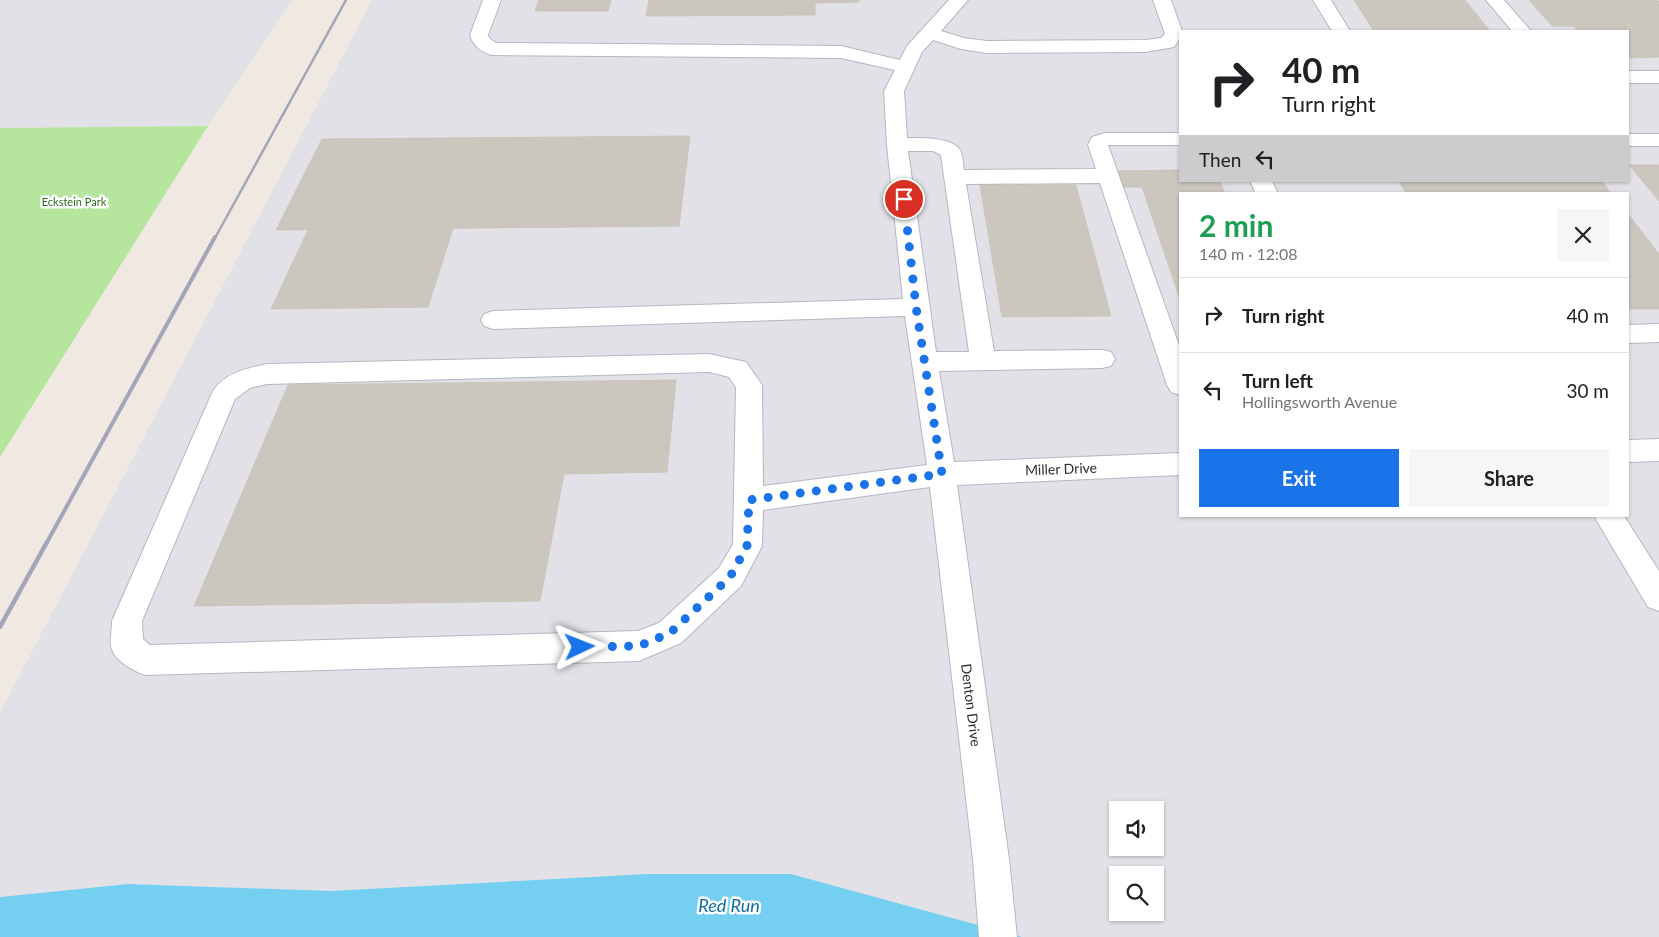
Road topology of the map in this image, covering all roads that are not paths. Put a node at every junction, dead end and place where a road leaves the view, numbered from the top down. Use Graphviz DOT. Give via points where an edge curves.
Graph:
graph roads {
  1 [pos="492,0"];
  2 [pos="959,0"];
  3 [pos="1162,0"];
  4 [pos="1322,0"];
  5 [pos="1495,0"];
  6 [pos="1340,30"];
  7 [pos="1521,30"];
  8 [pos="930,33"];
  9 [pos="906,67"];
  10 [pos="1629,77"];
  11 [pos="1659,77"];
  12 [pos="1179,139"];
  13 [pos="1629,140"];
  14 [pos="1659,140"];
  15 [pos="898,145"];
  16 [pos="1107,176"];
  17 [pos="954,177"];
  18 [pos="916,307"];
  19 [pos="493,320"];
  20 [pos="1629,334"];
  21 [pos="1659,334"];
  22 [pos="1102,359"];
  23 [pos="983,361"];
  24 [pos="924,362"];
  25 [pos="1179,382"];
  26 [pos="1659,450"];
  27 [pos="1629,451"];
  28 [pos="1179,464"];
  29 [pos="942,474"];
  30 [pos="749,500"];
  31 [pos="1609,517"];
  32 [pos="1656,588"];
  33 [pos="998,937"];
  1 -- 9 [label="street" via="479,35 481,41 492,49 841,52"];
  2 -- 8 [label="street, Denton Drive"];
  3 -- 8 [label="street" via="1174,34 1166,43 1146,46 987,47 960,43"];
  4 -- 6 [label="street"];
  5 -- 7 [label="street"];
  8 -- 9 [label="street, Denton Drive" via="914,50"];
  9 -- 15 [label="street, Denton Drive" via="894,91"];
  10 -- 11 [label="street"];
  12 -- 16 [label="street" via="1099,141"];
  13 -- 14 [label="street"];
  15 -- 17 [label="street" via="946,148 951,152"];
  15 -- 18 [label="street, Denton Drive"];
  16 -- 17 [label="street"];
  16 -- 25 [label="street"];
  17 -- 23 [label="street"];
  18 -- 19 [label="street"];
  18 -- 24 [label="street, Denton Drive"];
  20 -- 21 [label="street"];
  22 -- 23 [label="street"];
  23 -- 24 [label="street"];
  24 -- 29 [label="street, Denton Drive"];
  26 -- 27 [label="street"];
  28 -- 29 [label="street, Miller Drive"];
  29 -- 30 [label="street, Miller Drive"];
  29 -- 33 [label="street, Denton Drive"];
  30 -- 30 [label="street" via="747,546 730,577 670,633 639,646 145,660 127,646 127,621 225,393 242,380 267,374 709,362 737,369 749,386"];
  31 -- 32 [label="street"];
}
